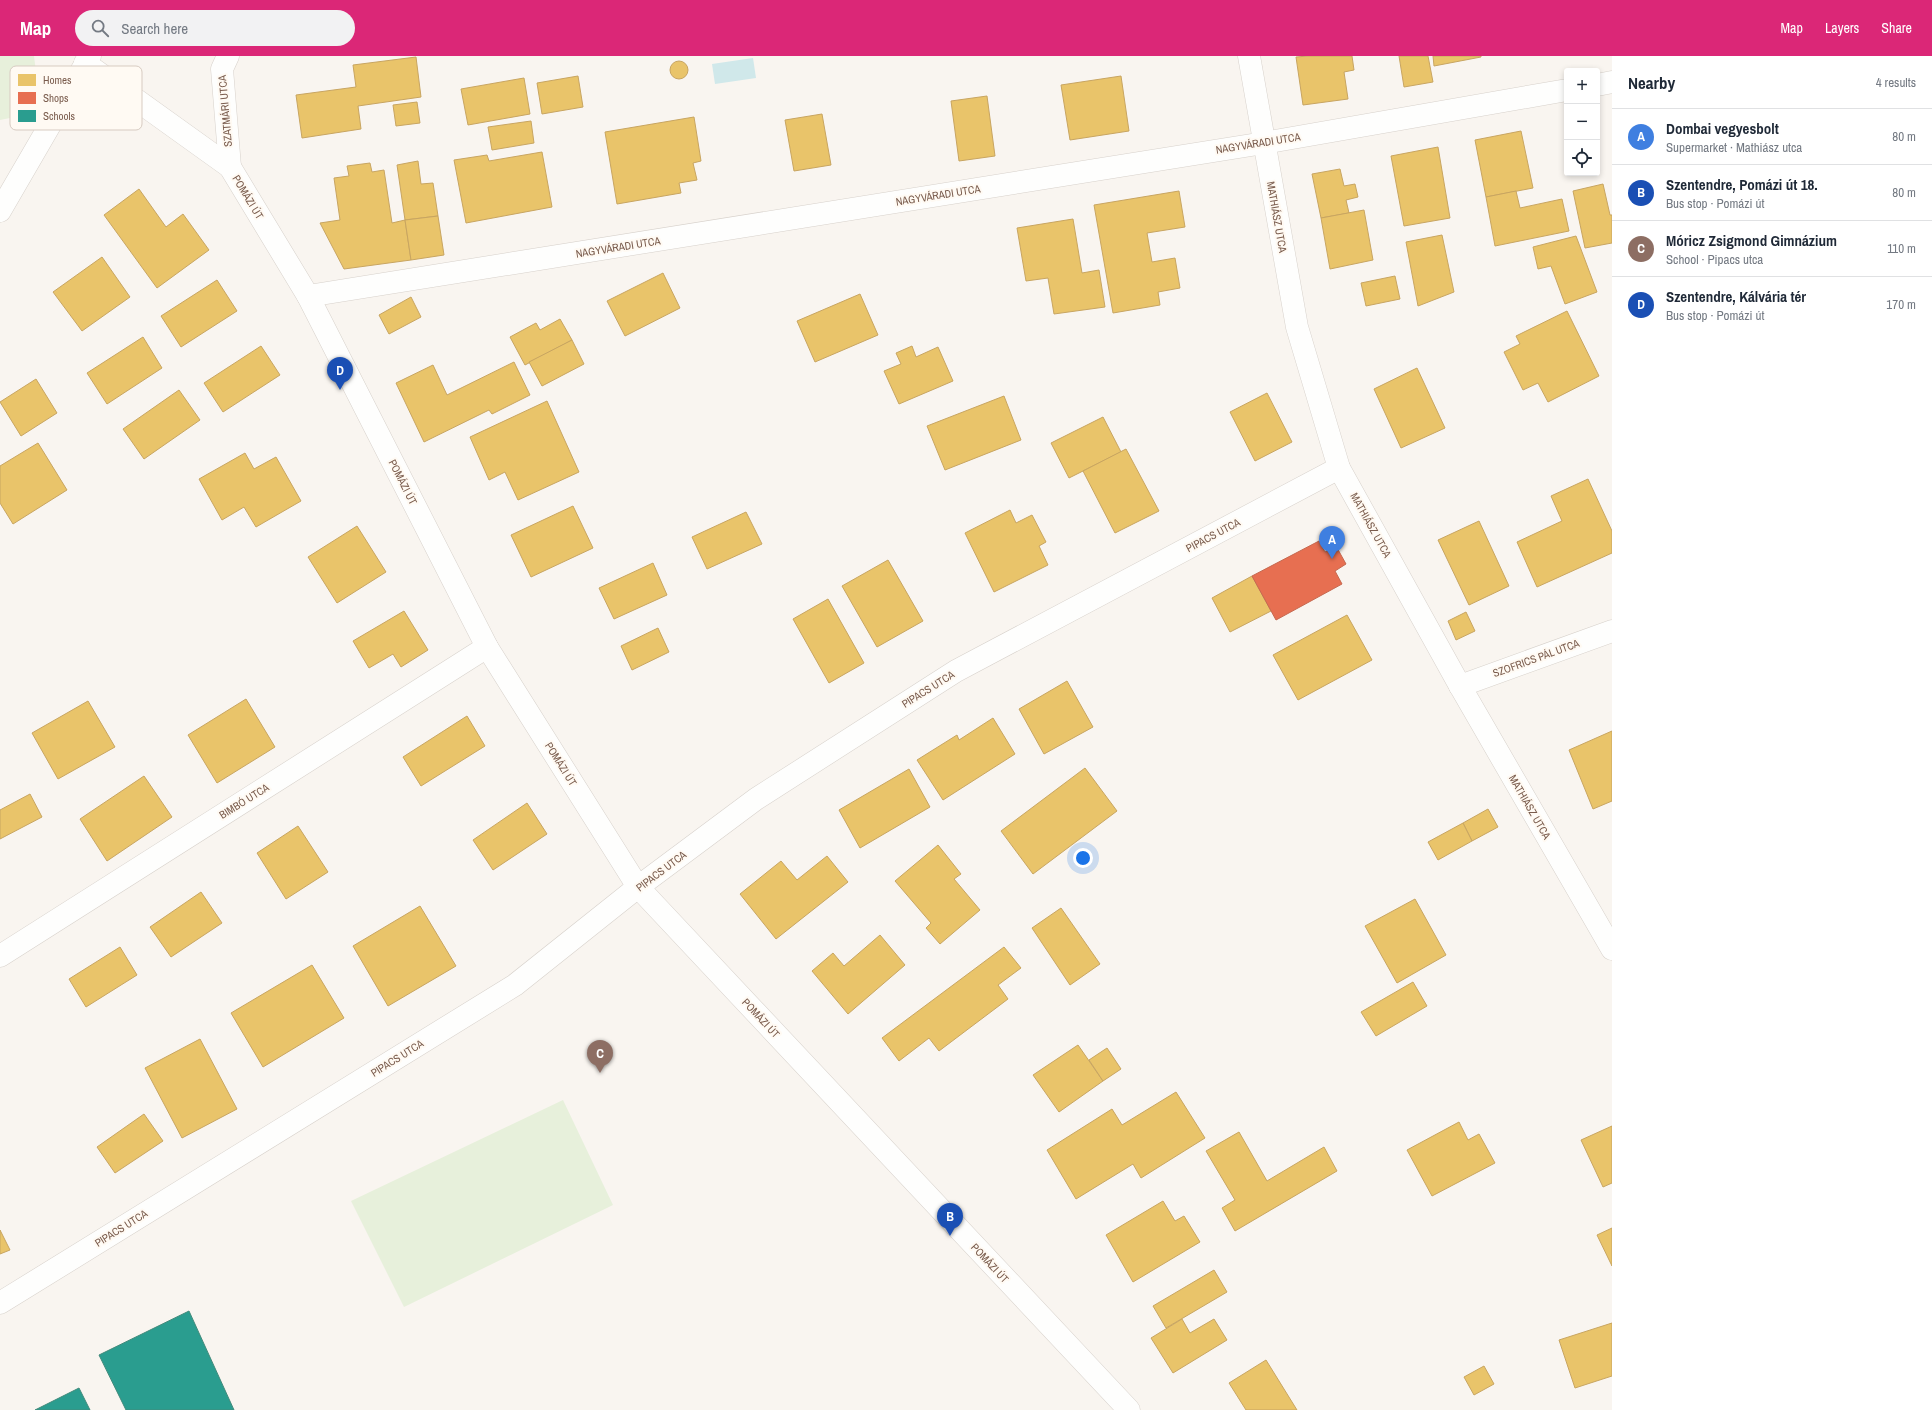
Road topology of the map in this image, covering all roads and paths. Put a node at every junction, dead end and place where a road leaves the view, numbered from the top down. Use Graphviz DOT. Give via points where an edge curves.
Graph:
graph roads {
  1 [pos="228,56"];
  2 [pos="1249,56"];
  3 [pos="84,58"];
  4 [pos="95,66"];
  5 [pos="1612,82"];
  6 [pos="1600,84"];
  7 [pos="1564,91"];
  8 [pos="142,101"];
  9 [pos="44,130"];
  10 [pos="1264,143"];
  11 [pos="230,167"];
  12 [pos="0,211"];
  13 [pos="308,296"];
  14 [pos="1339,468"];
  15 [pos="1612,631"];
  16 [pos="487,647"];
  17 [pos="1460,686"];
  18 [pos="638,887"];
  19 [pos="1612,949"];
  20 [pos="0,956"];
  21 [pos="0,1303"];
  22 [pos="1129,1410"];
  1 -- 11 [label="street, SZATMÁRI UTCA" via="222,69"];
  2 -- 10 [label="street, MATHIÁSZ UTCA"];
  3 -- 4 [label="street, POMÁZI ÚT"];
  5 -- 6 [label="street"];
  7 -- 10 [label="street, NAGYVÁRADI UTCA"];
  8 -- 11 [label="street, POMÁZI ÚT"];
  9 -- 12 [label="street"];
  10 -- 13 [label="street, NAGYVÁRADI UTCA"];
  10 -- 14 [label="street, MATHIÁSZ UTCA" via="1297,327"];
  11 -- 13 [label="street, POMÁZI ÚT"];
  13 -- 16 [label="street, POMÁZI ÚT"];
  14 -- 17 [label="street, MATHIÁSZ UTCA"];
  14 -- 18 [label="street, PIPACS UTCA" via="956,671 756,799"];
  15 -- 17 [label="street, SZOFRICS PÁL UTCA"];
  16 -- 18 [label="street, POMÁZI ÚT"];
  16 -- 20 [label="street, BIMBÓ UTCA"];
  17 -- 19 [label="street, MATHIÁSZ UTCA"];
  18 -- 21 [label="street, PIPACS UTCA" via="515,984"];
  18 -- 22 [label="street, POMÁZI ÚT"];
}
